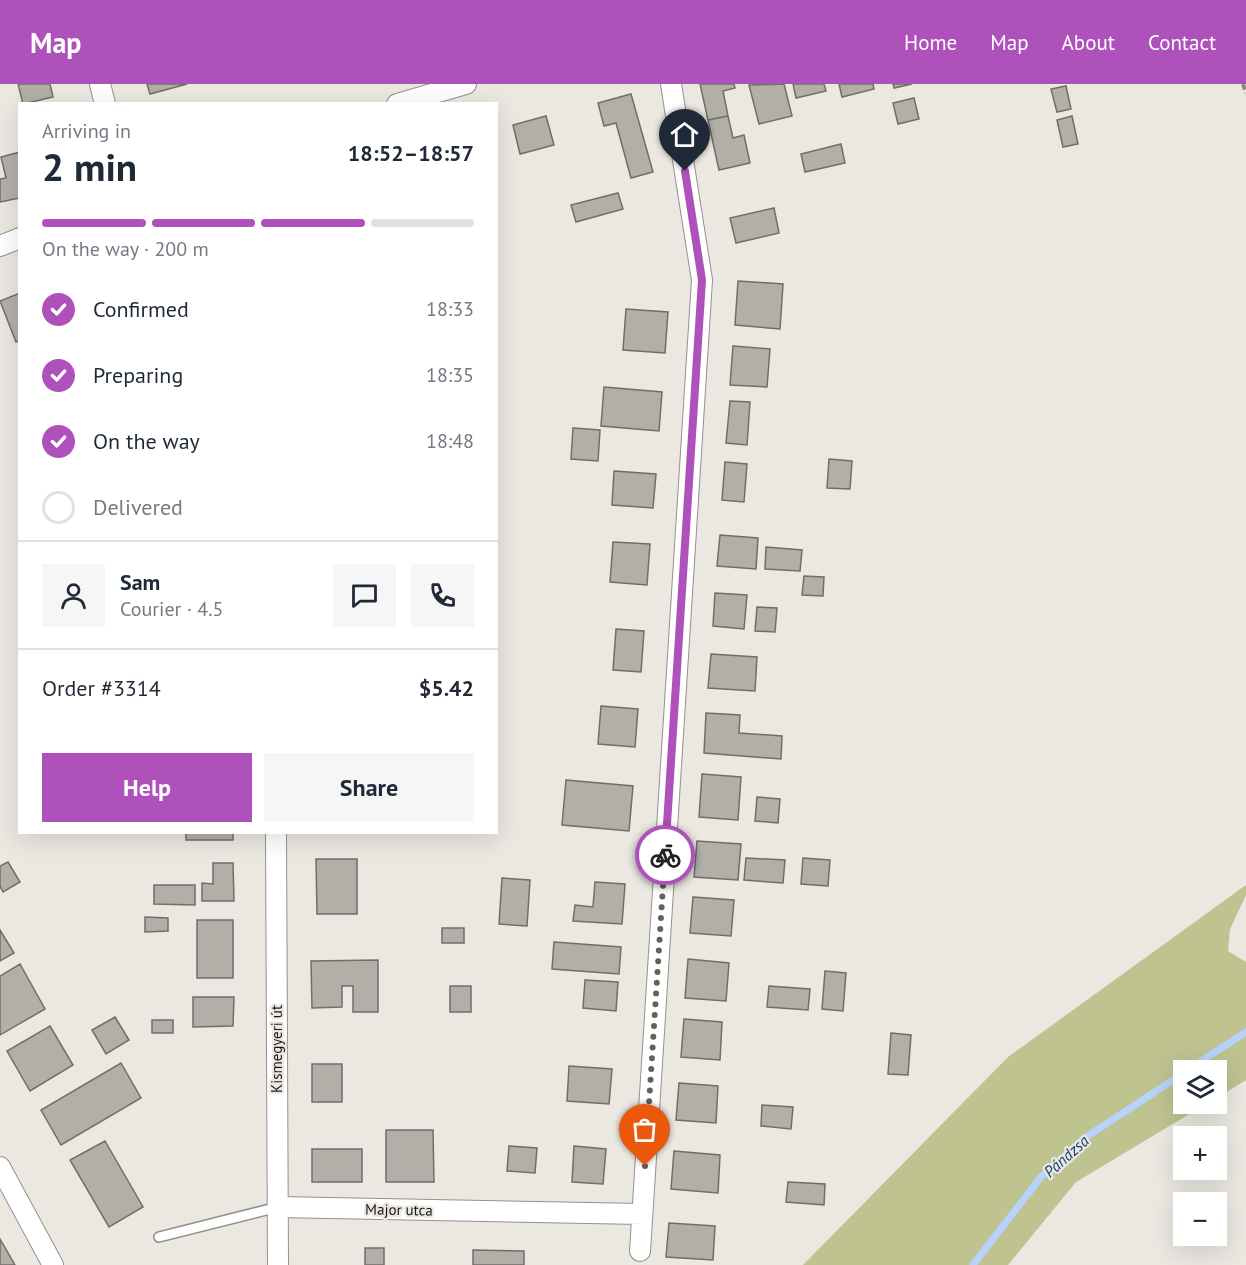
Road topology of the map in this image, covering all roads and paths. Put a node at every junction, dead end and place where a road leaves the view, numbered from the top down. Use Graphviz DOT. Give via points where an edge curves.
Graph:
graph roads {
  1 [pos="100,84"];
  2 [pos="466,84"];
  3 [pos="671,84"];
  4 [pos="1243,84"];
  5 [pos="1246,93"];
  6 [pos="104,102"];
  7 [pos="404,102"];
  8 [pos="18,239"];
  9 [pos="0,246"];
  10 [pos="276,834"];
  11 [pos="0,1167"];
  12 [pos="278,1208"];
  13 [pos="642,1214"];
  14 [pos="159,1237"];
  15 [pos="640,1251"];
  16 [pos="53,1265"];
  17 [pos="278,1265"];
  1 -- 6 [label="street"];
  2 -- 7 [label="street"];
  3 -- 13 [label="street" via="702,280"];
  4 -- 5 [label="path"];
  8 -- 9 [label="street"];
  10 -- 12 [label="street, Kismegyeri út"];
  11 -- 16 [label="street"];
  12 -- 13 [label="street, Major utca"];
  12 -- 14 [label="lane, Major utca"];
  12 -- 17 [label="street, Kismegyeri út"];
  13 -- 15 [label="street"];
}
